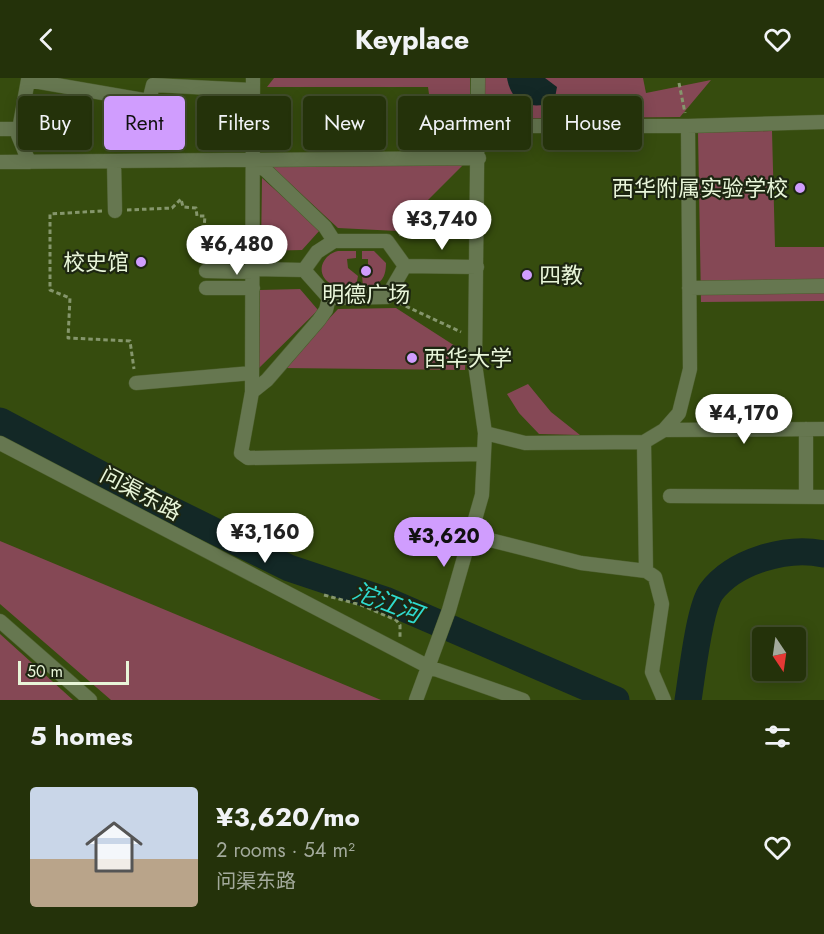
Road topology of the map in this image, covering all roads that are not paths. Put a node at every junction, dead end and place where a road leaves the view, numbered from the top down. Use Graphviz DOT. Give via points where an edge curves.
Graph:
graph roads {
  1 [pos="478,78"];
  2 [pos="252,84"];
  3 [pos="25,96"];
  4 [pos="478,96"];
  5 [pos="824,122"];
  6 [pos="531,126"];
  7 [pos="688,126"];
  8 [pos="0,129"];
  9 [pos="18,129"];
  10 [pos="24,150"];
  11 [pos="479,150"];
  12 [pos="253,158"];
  13 [pos="479,158"];
  14 [pos="0,162"];
  15 [pos="29,162"];
  16 [pos="114,162"];
  17 [pos="115,211"];
  18 [pos="334,241"];
  19 [pos="204,249"];
  20 [pos="253,252"];
  21 [pos="405,267"];
  22 [pos="477,267"];
  23 [pos="253,270"];
  24 [pos="304,270"];
  25 [pos="206,271"];
  26 [pos="824,286"];
  27 [pos="206,288"];
  28 [pos="253,288"];
  29 [pos="689,288"];
  30 [pos="329,298"];
  31 [pos="252,373"];
  32 [pos="136,383"];
  33 [pos="252,392"];
  34 [pos="806,429"];
  35 [pos="824,429"];
  36 [pos="664,430"];
  37 [pos="485,433"];
  38 [pos="644,442"];
  39 [pos="0,443"];
  40 [pos="484,454"];
  41 [pos="670,496"];
  42 [pos="806,497"];
  43 [pos="824,497"];
  44 [pos="470,535"];
  45 [pos="645,571"];
  46 [pos="0,621"];
  47 [pos="430,664"];
  48 [pos="90,700"];
  49 [pos="416,700"];
  50 [pos="524,700"];
  51 [pos="664,700"];
  1 -- 4 [label="street"];
  2 -- 3 [label="street" via="153,85 149,101 28,80"];
  2 -- 12 [label="street"];
  5 -- 7 [label="street"];
  6 -- 7 [label="street"];
  7 -- 29 [label="street"];
  8 -- 9 [label="street"];
  10 -- 15 [label="street"];
  11 -- 13 [label="street"];
  12 -- 13 [label="street"];
  12 -- 16 [label="street"];
  12 -- 18 [label="street" via="325,227"];
  12 -- 20 [label="street"];
  13 -- 22 [label="street"];
  14 -- 15 [label="street"];
  15 -- 16 [label="street"];
  16 -- 17 [label="street"];
  18 -- 21 [label="street" via="387,241"];
  18 -- 24 [label="street" via="316,252"];
  19 -- 20 [label="street"];
  20 -- 23 [label="street"];
  21 -- 22 [label="street"];
  21 -- 30 [label="street" via="387,297"];
  22 -- 37 [label="street" via="475,364"];
  23 -- 24 [label="street"];
  23 -- 25 [label="street"];
  23 -- 28 [label="street"];
  24 -- 30 [label="street"];
  26 -- 29 [label="street"];
  27 -- 28 [label="street"];
  28 -- 31 [label="street"];
  29 -- 36 [label="street" via="687,390 680,413"];
  30 -- 33 [label="street" via="327,310 319,320"];
  31 -- 32 [label="street"];
  31 -- 33 [label="street"];
  33 -- 40 [label="street" via="241,453 248,459"];
  34 -- 35 [label="street"];
  34 -- 36 [label="street"];
  34 -- 42 [label="street"];
  36 -- 38 [label="street"];
  37 -- 38 [label="street" via="525,442"];
  37 -- 40 [label="street"];
  38 -- 45 [label="street"];
  39 -- 47 [label="street, 问渠东路"];
  40 -- 44 [label="street" via="482,495"];
  41 -- 42 [label="street"];
  42 -- 43 [label="street"];
  44 -- 45 [label="street" via="582,563"];
  44 -- 47 [label="street"];
  45 -- 51 [label="street" via="655,578 662,604 652,672"];
  46 -- 48 [label="street"];
  47 -- 49 [label="street"];
  47 -- 50 [label="street, 问渠东路"];
}
